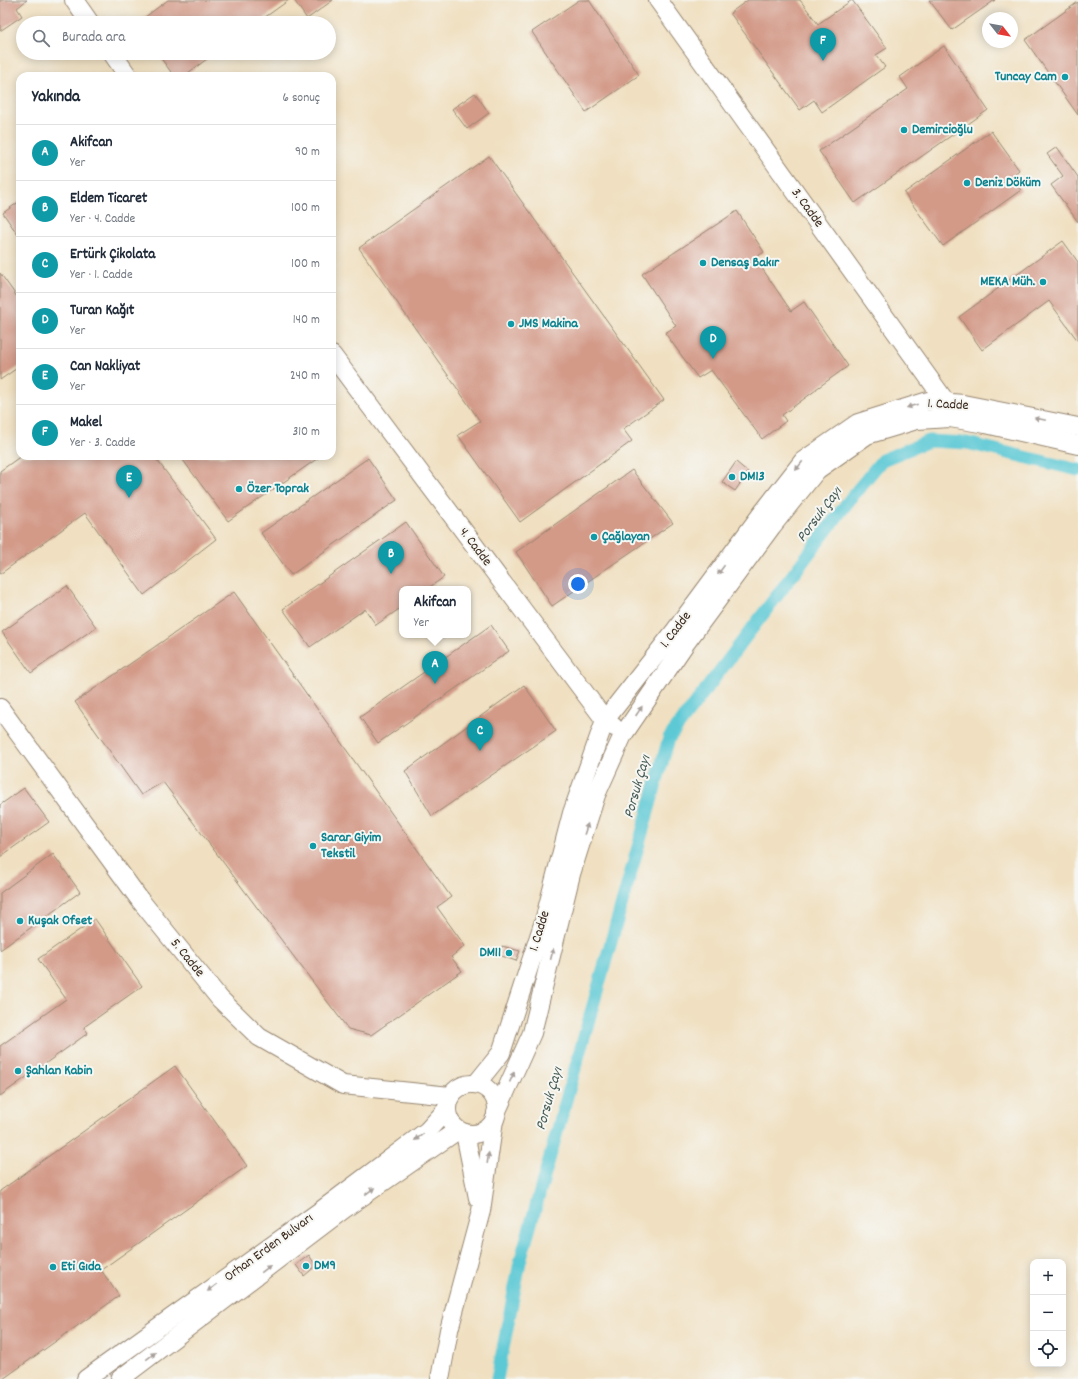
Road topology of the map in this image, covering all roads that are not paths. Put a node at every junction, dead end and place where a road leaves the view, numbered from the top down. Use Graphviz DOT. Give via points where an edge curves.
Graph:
graph roads {
  1 [pos="74,0"];
  2 [pos="658,0"];
  3 [pos="85,16"];
  4 [pos="117,60"];
  5 [pos="125,72"];
  6 [pos="336,360"];
  7 [pos="948,410"];
  8 [pos="1078,427"];
  9 [pos="1078,445"];
  10 [pos="0,708"];
  11 [pos="605,720"];
  12 [pos="623,735"];
  13 [pos="476,1084"];
  14 [pos="448,1103"];
  15 [pos="495,1116"];
  16 [pos="461,1131"];
  17 [pos="481,1211"];
  18 [pos="86,1379"];
  19 [pos="120,1379"];
  20 [pos="440,1379"];
  1 -- 3 [label="street"];
  2 -- 7 [label="street, 3. Cadde"];
  4 -- 5 [label="street"];
  6 -- 11 [label="street, 4. Cadde"];
  8 -- 7 [label="street, 1. Cadde, one-way" via="963,404"];
  7 -- 9 [label="street, 1. Cadde" via="986,424"];
  7 -- 11 [label="street, 1. Cadde, one-way" via="928,401 858,423 803,460"];
  12 -- 7 [label="street, 1. Cadde, one-way" via="699,625 817,470 867,435"];
  10 -- 14 [label="street, 5. Cadde" via="140,900 220,999 259,1037 343,1085"];
  11 -- 12 [label="street, 4. Cadde"];
  11 -- 13 [label="street, 1. Cadde" via="572,813 544,921 501,1053"];
  15 -- 12 [label="street, 1. Cadde, one-way" via="532,1033 571,874 596,795"];
  13 -- 14 [label="street, Orhan Erden Bulvarı" via="468,1084 455,1090"];
  13 -- 15 [label="street" via="489,1091 494,1098"];
  14 -- 16 [label="street" via="448,1117"];
  14 -- 18 [label="street, Orhan Erden Bulvarı, one-way" via="427,1131"];
  15 -- 16 [label="street, Orhan Erden Bulvarı" via="489,1127 482,1132 473,1134"];
  17 -- 15 [label="street, one-way"];
  16 -- 17 [label="street"];
  19 -- 16 [label="street, Orhan Erden Bulvarı, one-way" via="350,1205"];
  17 -- 20 [label="street" via="449,1330"];
}
